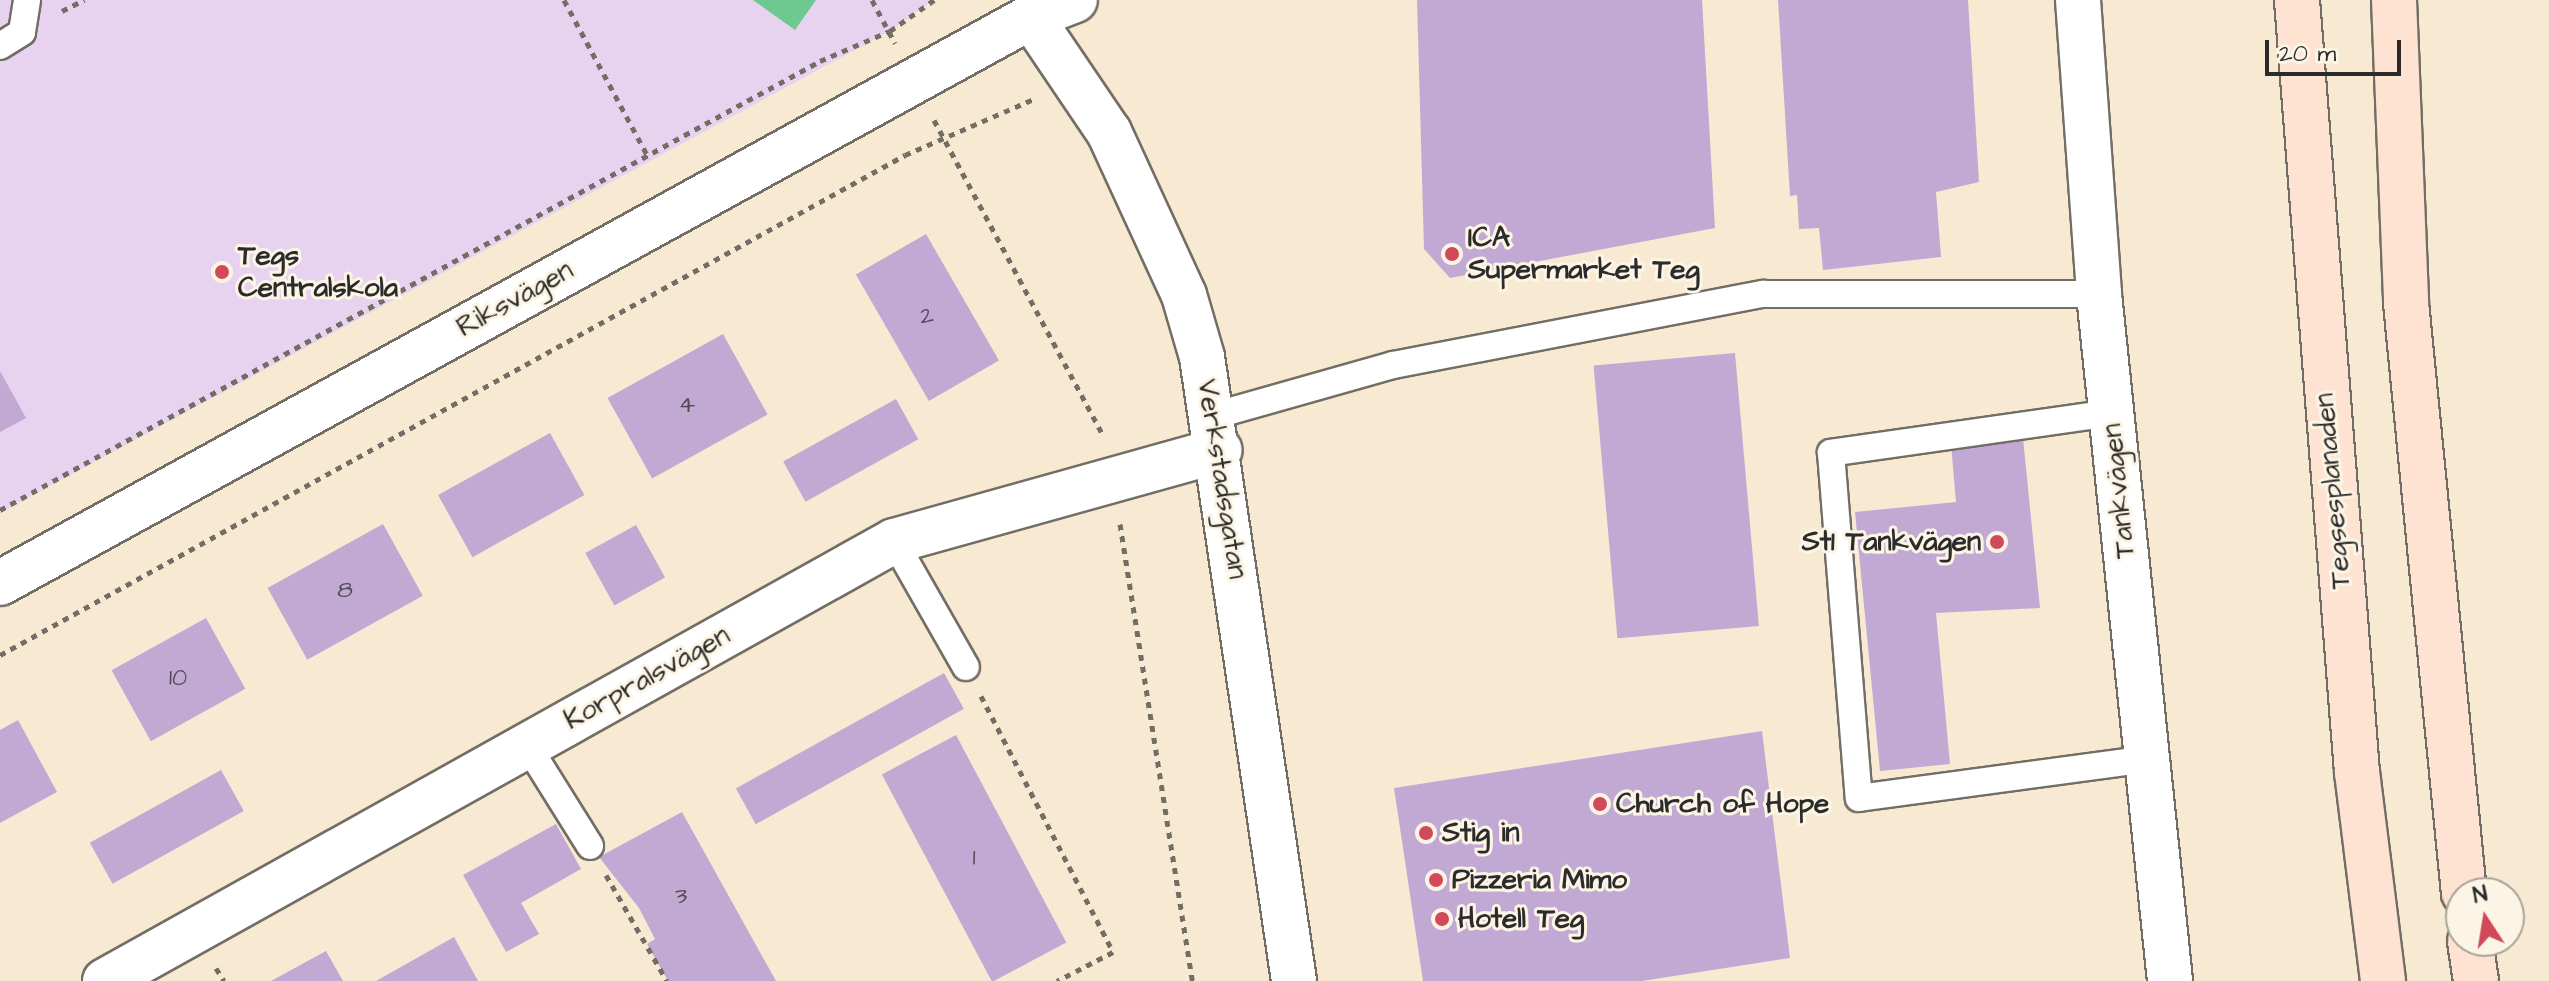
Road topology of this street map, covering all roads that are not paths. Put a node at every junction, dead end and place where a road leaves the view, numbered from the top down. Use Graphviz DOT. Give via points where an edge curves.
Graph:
graph roads {
  1 [pos="27,0"];
  2 [pos="1075,0"];
  3 [pos="2078,0"];
  4 [pos="2297,0"];
  5 [pos="2394,0"];
  6 [pos="1036,8"];
  7 [pos="0,46"];
  8 [pos="2099,294"];
  9 [pos="2111,413"];
  10 [pos="1217,433"];
  11 [pos="894,541"];
  12 [pos="0,583"];
  13 [pos="966,667"];
  14 [pos="527,745"];
  15 [pos="2147,759"];
  16 [pos="590,846"];
  17 [pos="2462,877"];
  18 [pos="2472,957"];
  19 [pos="105,981"];
  20 [pos="1294,981"];
  21 [pos="2170,981"];
  22 [pos="2383,981"];
  23 [pos="2476,981"];
  1 -- 7 [label="lane" via="22,32"];
  2 -- 6 [label="street, Riksvägen"];
  3 -- 8 [label="street, Tankvägen"];
  4 -- 22 [label="main road, Tegsesplanaden" via="2353,725"];
  5 -- 17 [label="main road" via="2406,303"];
  6 -- 10 [label="street, Verkstadsgatan" via="1109,132 1184,295"];
  6 -- 12 [label="street, Riksvägen"];
  8 -- 9 [label="street, Tankvägen"];
  8 -- 10 [label="lane" via="1763,294 1393,365"];
  9 -- 15 [label="street, Tankvägen"];
  9 -- 15 [label="lane" via="1831,453 1859,798"];
  10 -- 11 [label="street, Korpralsvägen"];
  10 -- 20 [label="street, Verkstadsgatan"];
  11 -- 13 [label="lane"];
  11 -- 14 [label="street, Korpralsvägen"];
  14 -- 16 [label="lane"];
  14 -- 19 [label="street, Korpralsvägen"];
  15 -- 21 [label="street, Tankvägen"];
  18 -- 23 [label="main road"];
}
